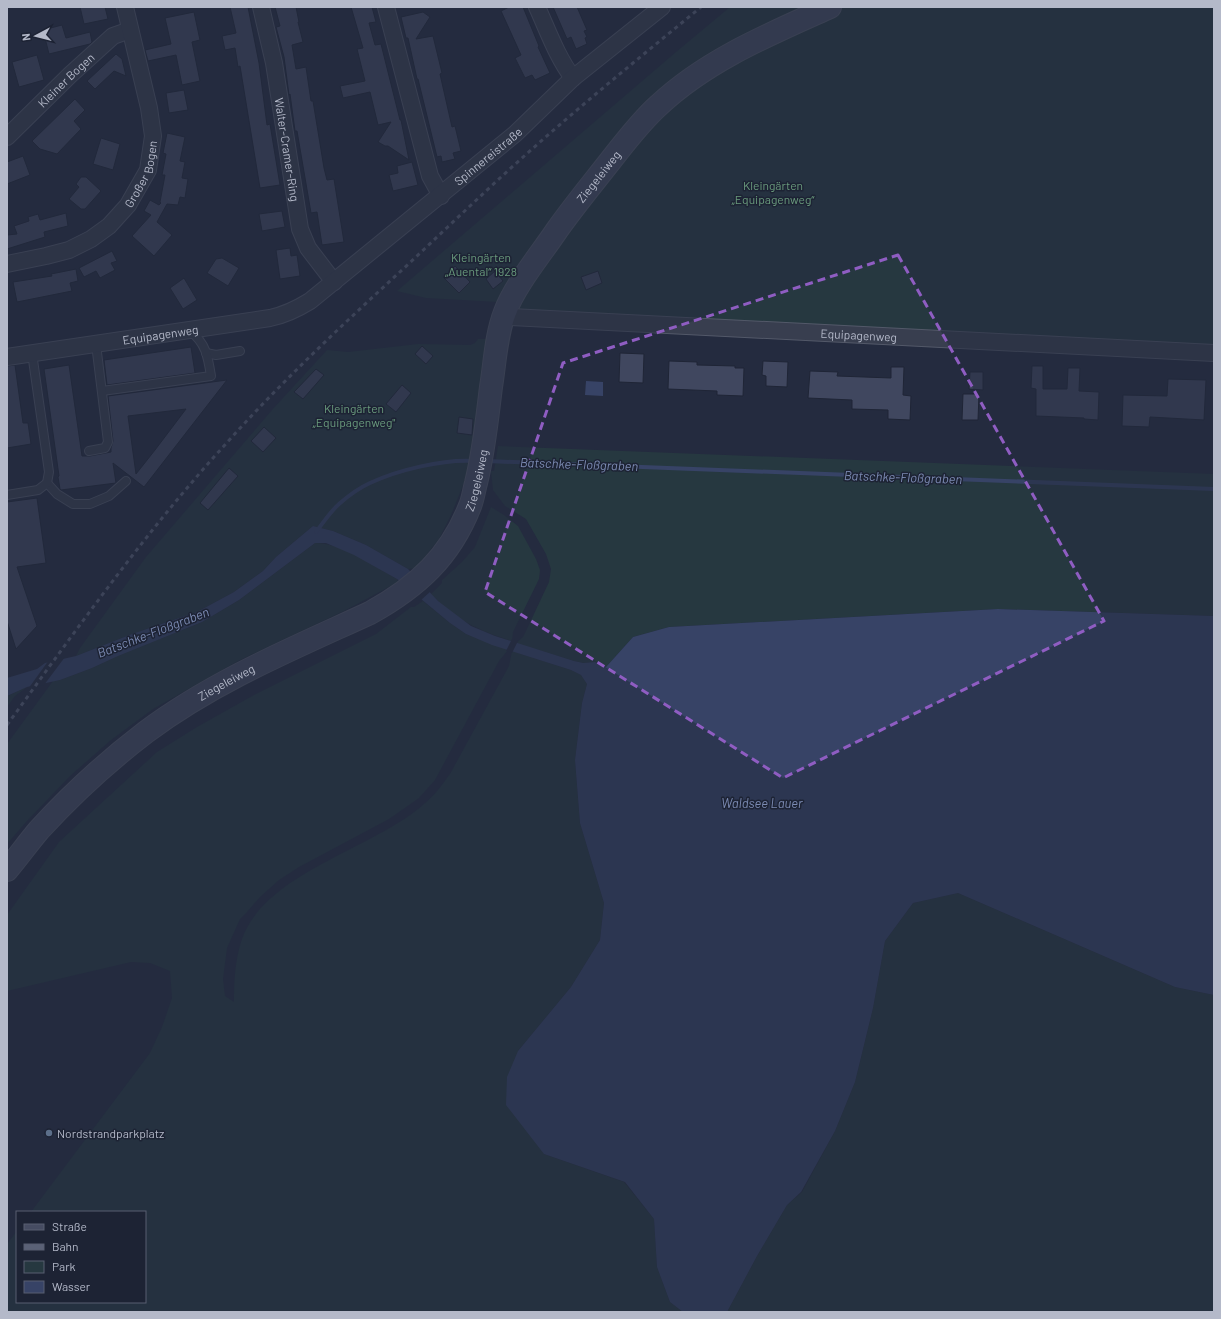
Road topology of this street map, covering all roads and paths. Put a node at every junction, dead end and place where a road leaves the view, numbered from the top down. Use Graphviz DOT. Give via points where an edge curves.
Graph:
graph roads {
  1 [pos="125,7"];
  2 [pos="261,7"];
  3 [pos="386,7"];
  4 [pos="537,7"];
  5 [pos="662,7"];
  6 [pos="830,7"];
  7 [pos="130,30"];
  8 [pos="573,78"];
  9 [pos="7,138"];
  10 [pos="441,196"];
  11 [pos="7,264"];
  12 [pos="334,282"];
  13 [pos="310,301"];
  14 [pos="505,312"];
  15 [pos="188,329"];
  16 [pos="96,344"];
  17 [pos="240,351"];
  18 [pos="32,353"];
  19 [pos="206,353"];
  20 [pos="1214,353"];
  21 [pos="7,357"];
  22 [pos="102,391"];
  23 [pos="89,451"];
  24 [pos="126,481"];
  25 [pos="47,483"];
  26 [pos="7,494"];
  27 [pos="7,870"];
  1 -- 7 [label="street, Großer Bogen"];
  2 -- 12 [label="street, Walter-Cramer-Ring" via="274,63 300,229 308,248"];
  3 -- 10 [label="street" via="430,176"];
  4 -- 8 [label="street"];
  5 -- 8 [label="street, Spinnereistraße"];
  6 -- 14 [label="main road, Ziegeleiweg" via="739,49 658,105 618,151 567,217 514,292"];
  7 -- 9 [label="street, Kleiner Bogen" via="113,36"];
  7 -- 11 [label="street, Großer Bogen" via="149,108 153,136 148,170 128,205 110,226 91,239 69,250"];
  8 -- 10 [label="street, Spinnereistraße" via="514,134"];
  10 -- 12 [label="street, Spinnereistraße"];
  12 -- 13 [label="street, Spinnereistraße"];
  13 -- 15 [label="street, Equipagenweg" via="284,315"];
  14 -- 20 [label="street, Equipagenweg" via="511,317"];
  14 -- 27 [label="main road, Ziegeleiweg" via="498,333 481,461 471,504 462,525 425,576 407,591 370,613 245,672 147,731 60,808"];
  15 -- 16 [label="street, Equipagenweg"];
  15 -- 19 [label="lane" via="199,338"];
  16 -- 18 [label="street, Equipagenweg"];
  16 -- 22 [label="lane"];
  17 -- 19 [label="lane" via="216,355"];
  18 -- 21 [label="street, Equipagenweg"];
  18 -- 25 [label="lane" via="48,472"];
  19 -- 22 [label="lane" via="211,376"];
  22 -- 23 [label="lane" via="108,442 105,448"];
  24 -- 25 [label="lane" via="109,496 90,504 73,504 57,494"];
  25 -- 26 [label="lane" via="38,490"];
}
